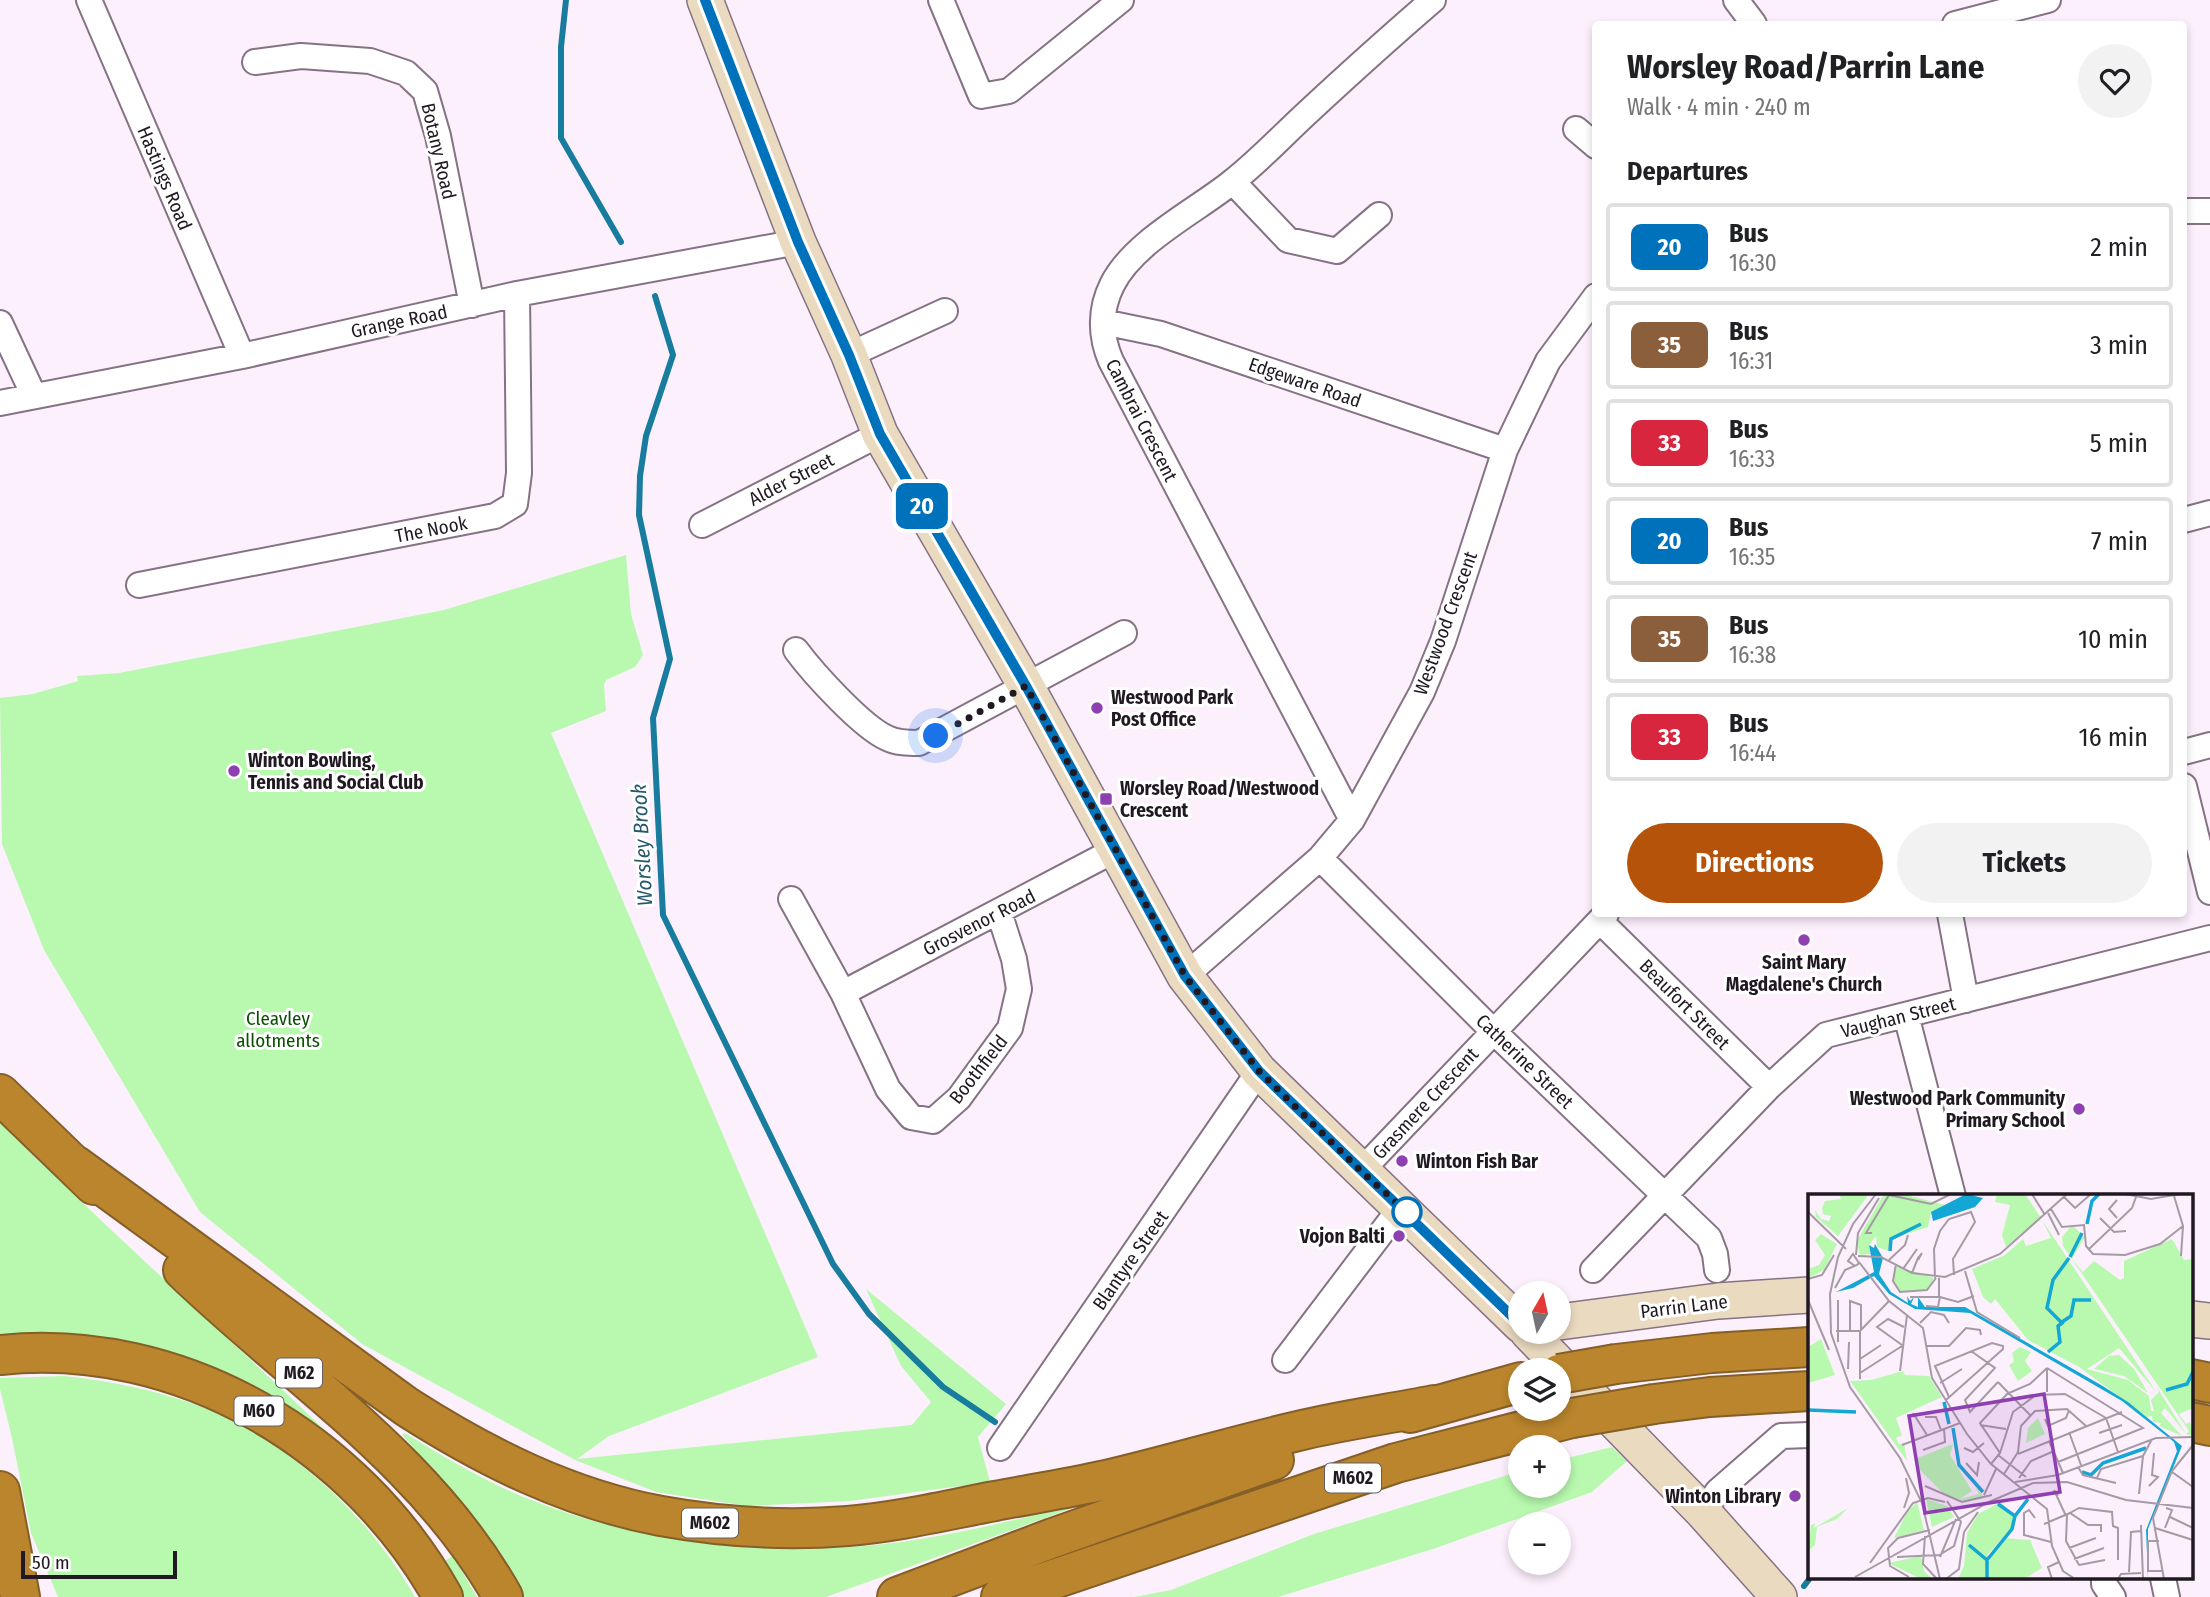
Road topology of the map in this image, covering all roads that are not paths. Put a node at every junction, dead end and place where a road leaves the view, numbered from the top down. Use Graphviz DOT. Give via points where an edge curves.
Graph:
graph roads {
  1 [pos="89,0"];
  2 [pos="705,0"];
  3 [pos="942,0"];
  4 [pos="1121,0"];
  5 [pos="1433,0"];
  6 [pos="1736,0"];
  7 [pos="2048,0"];
  8 [pos="1752,21"];
  9 [pos="1967,21"];
  10 [pos="255,62"];
  11 [pos="1576,129"];
  12 [pos="1592,143"];
  13 [pos="1233,181"];
  14 [pos="2187,211"];
  15 [pos="2210,211"];
  16 [pos="1379,215"];
  17 [pos="798,242"];
  18 [pos="517,294"];
  19 [pos="1592,302"];
  20 [pos="472,305"];
  21 [pos="945,311"];
  22 [pos="1102,322"];
  23 [pos="0,323"];
  24 [pos="849,355"];
  25 [pos="242,356"];
  26 [pos="34,396"];
  27 [pos="0,403"];
  28 [pos="880,434"];
  29 [pos="1506,450"];
  30 [pos="2210,513"];
  31 [pos="2187,519"];
  32 [pos="702,525"];
  33 [pos="138,585"];
  34 [pos="1124,633"];
  35 [pos="796,650"];
  36 [pos="1026,686"];
  37 [pos="2210,745"];
  38 [pos="2187,751"];
  39 [pos="2187,798"];
  40 [pos="1352,820"];
  41 [pos="1115,850"];
  42 [pos="1320,858"];
  43 [pos="2210,892"];
  44 [pos="791,899"];
  45 [pos="999,912"];
  46 [pos="1603,917"];
  47 [pos="1951,917"];
  48 [pos="2210,938"];
  49 [pos="1185,976"];
  50 [pos="843,993"];
  51 [pos="1966,1000"];
  52 [pos="1906,1015"];
  53 [pos="1493,1031"];
  54 [pos="1259,1071"];
  55 [pos="1769,1087"];
  56 [pos="0,1094"];
  57 [pos="76,1166"];
  58 [pos="1361,1171"];
  59 [pos="1952,1194"];
  60 [pos="1664,1195"];
  61 [pos="1401,1207"];
  62 [pos="1593,1270"];
  63 [pos="1717,1270"];
  64 [pos="1808,1296"];
  65 [pos="1508,1312"];
  66 [pos="2192,1319"];
  67 [pos="1572,1320"];
  68 [pos="2210,1321"];
  69 [pos="1540,1344"];
  70 [pos="1808,1347"];
  71 [pos="2,1354"];
  72 [pos="1285,1360"];
  73 [pos="1571,1372"];
  74 [pos="2192,1379"];
  75 [pos="2210,1382"];
  76 [pos="1508,1385"];
  77 [pos="1808,1391"];
  78 [pos="1434,1405"];
  79 [pos="2192,1422"];
  80 [pos="2210,1426"];
  81 [pos="1808,1435"];
  82 [pos="1000,1448"];
  83 [pos="0,1491"];
  84 [pos="1703,1512"];
  85 [pos="1139,1552"];
  86 [pos="2104,1580"];
  87 [pos="20,1597"];
  88 [pos="443,1597"];
  89 [pos="503,1597"];
  90 [pos="897,1597"];
  91 [pos="1001,1597"];
  92 [pos="1064,1597"];
  93 [pos="1779,1597"];
  94 [pos="2113,1597"];
  1 -- 25 [label="street, Hastings Road"];
  2 -- 17 [label="main road"];
  3 -- 4 [label="street" via="981,96 1009,92"];
  5 -- 13 [label="street, Cambrai Crescent"];
  6 -- 8 [label="street"];
  7 -- 9 [label="street"];
  10 -- 20 [label="street, Botany Road" via="301,56 370,61 406,73 425,92 439,136"];
  11 -- 12 [label="street"];
  13 -- 16 [label="street" via="1288,240 1337,251"];
  13 -- 22 [label="street, Cambrai Crescent" via="1159,233 1124,267 1106,300"];
  14 -- 15 [label="street"];
  17 -- 18 [label="street, Grange Road"];
  17 -- 24 [label="main road"];
  18 -- 20 [label="street, Grange Road"];
  18 -- 33 [label="street, The Nook" via="520,473 515,504 495,516"];
  19 -- 29 [label="street, Westwood Crescent" via="1548,362"];
  20 -- 25 [label="street, Grange Road"];
  21 -- 24 [label="street"];
  22 -- 29 [label="street, Edgeware Road" via="1161,334"];
  22 -- 40 [label="street, Cambrai Crescent" via="1103,343 1111,361"];
  23 -- 26 [label="street"];
  24 -- 28 [label="main road"];
  25 -- 26 [label="street, Grange Road"];
  26 -- 27 [label="street, Grange Road"];
  28 -- 32 [label="street, Alder Street"];
  28 -- 36 [label="main road"];
  29 -- 40 [label="street, Westwood Crescent" via="1443,641"];
  30 -- 31 [label="street"];
  34 -- 36 [label="street"];
  35 -- 36 [label="street" via="876,732 905,743 936,736"];
  36 -- 41 [label="main road"];
  37 -- 38 [label="street"];
  39 -- 43 [label="street"];
  40 -- 42 [label="street, Westwood Crescent"];
  41 -- 45 [label="street, Grosvenor Road"];
  41 -- 49 [label="main road"];
  42 -- 49 [label="street, Westwood Crescent"];
  42 -- 53 [label="street, Catherine Street"];
  44 -- 50 [label="street, Boothfield"];
  45 -- 50 [label="street, Grosvenor Road"];
  45 -- 50 [label="street, Boothfield" via="1019,989 1010,1028 959,1098 933,1121 911,1117 888,1089"];
  46 -- 53 [label="street, Grasmere Crescent"];
  46 -- 55 [label="street, Beaufort Street"];
  47 -- 51 [label="street"];
  48 -- 51 [label="street, Vaughan Street"];
  49 -- 54 [label="main road"];
  51 -- 52 [label="street, Vaughan Street"];
  52 -- 55 [label="street, Vaughan Street" via="1826,1035"];
  52 -- 59 [label="street"];
  53 -- 58 [label="street, Grasmere Crescent"];
  53 -- 60 [label="street, Catherine Street"];
  54 -- 58 [label="main road"];
  54 -- 82 [label="street, Blantyre Street"];
  55 -- 60 [label="street, Vaughan Street"];
  56 -- 57 [label="highway"];
  57 -- 78 [label="highway, M602" via="453,1436 559,1486 659,1515 778,1527 894,1520 1105,1480 1299,1430"];
  57 -- 89 [label="highway, M62" via="188,1275 439,1503"];
  58 -- 61 [label="main road"];
  60 -- 62 [label="street, Vaughan Street"];
  60 -- 63 [label="street, Catherine Street" via="1709,1238"];
  61 -- 65 [label="main road"];
  61 -- 72 [label="street"];
  64 -- 67 [label="main road, Parrin Lane" via="1718,1301"];
  66 -- 68 [label="main road"];
  69 -- 84 [label="main road"];
  70 -- 73 [label="highway, bridge" via="1712,1353"];
  71 -- 88 [label="highway, M60" via="113,1359 176,1375 252,1407 291,1430 351,1477 409,1543"];
  74 -- 75 [label="highway"];
  76 -- 78 [label="highway, M602"];
  77 -- 85 [label="highway, M602, bridge" via="1710,1397 1572,1418 1396,1463"];
  78 -- 90 [label="highway, M602"];
  79 -- 80 [label="highway"];
  81 -- 84 [label="street" via="1781,1436 1718,1491"];
  83 -- 87 [label="highway"];
  84 -- 93 [label="main road"];
  85 -- 91 [label="highway, M602"];
  85 -- 92 [label="highway, M602"];
  86 -- 94 [label="street"];
}
